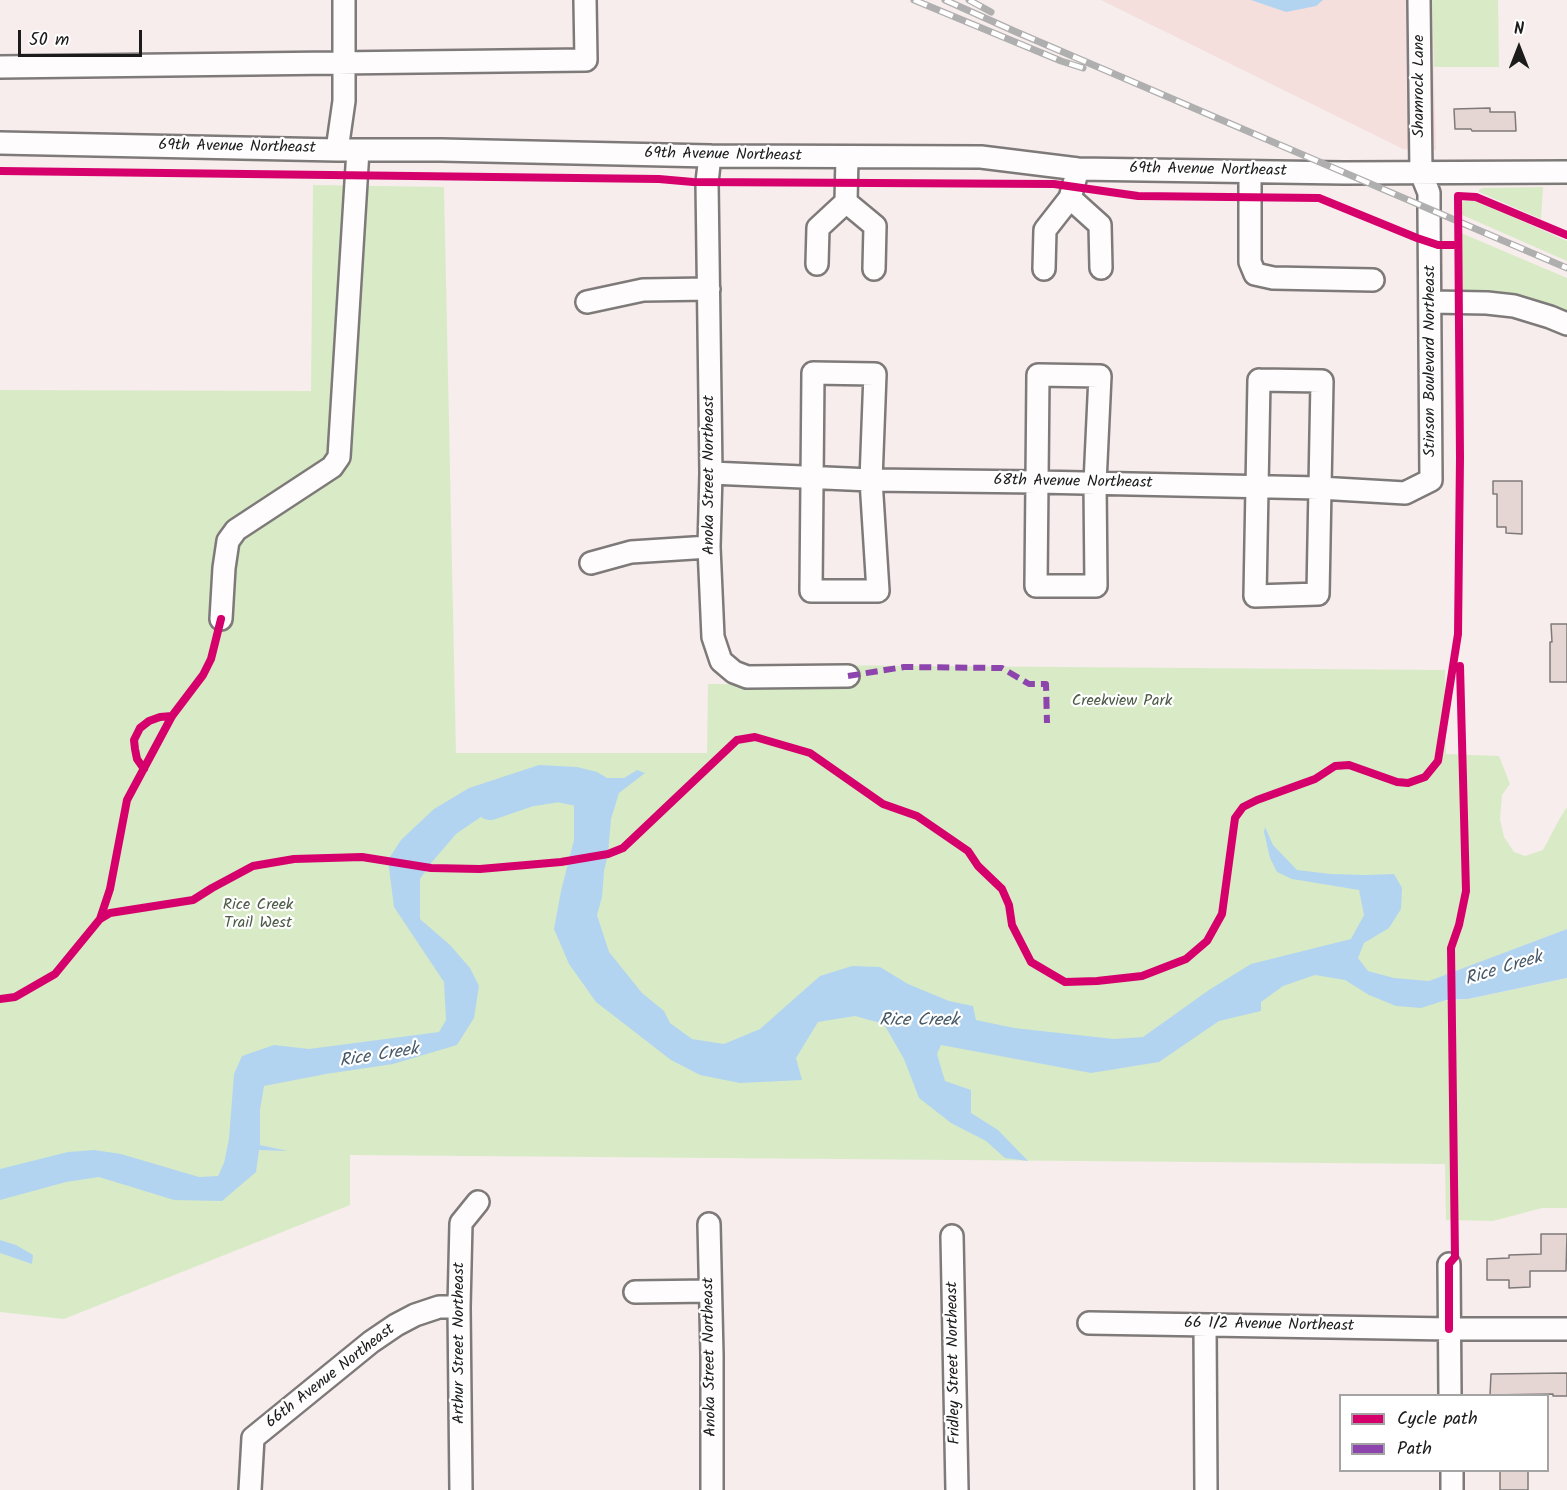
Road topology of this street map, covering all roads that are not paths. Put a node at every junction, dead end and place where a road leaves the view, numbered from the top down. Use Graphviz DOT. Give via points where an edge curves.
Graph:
graph roads {
  1 [pos="344,0"];
  2 [pos="585,0"];
  3 [pos="1419,0"];
  4 [pos="343,63"];
  5 [pos="0,67"];
  6 [pos="0,142"];
  7 [pos="337,150"];
  8 [pos="358,150"];
  9 [pos="710,156"];
  10 [pos="848,157"];
  11 [pos="1078,169"];
  12 [pos="1567,171"];
  13 [pos="1250,172"];
  14 [pos="1421,173"];
  15 [pos="1070,198"];
  16 [pos="846,202"];
  17 [pos="817,264"];
  18 [pos="1101,268"];
  19 [pos="874,269"];
  20 [pos="1044,269"];
  21 [pos="1373,280"];
  22 [pos="709,289"];
  23 [pos="587,302"];
  24 [pos="1431,302"];
  25 [pos="1567,324"];
  26 [pos="711,473"];
  27 [pos="811,478"];
  28 [pos="870,480"];
  29 [pos="1431,480"];
  30 [pos="1037,482"];
  31 [pos="1095,483"];
  32 [pos="1257,488"];
  33 [pos="1319,488"];
  34 [pos="709,547"];
  35 [pos="591,563"];
  36 [pos="221,619"];
  37 [pos="848,676"];
  38 [pos="478,1202"];
  39 [pos="709,1224"];
  40 [pos="952,1236"];
  41 [pos="1449,1264"];
  42 [pos="635,1292"];
  43 [pos="710,1292"];
  44 [pos="459,1307"];
  45 [pos="1089,1323"];
  46 [pos="1205,1325"];
  47 [pos="1449,1329"];
  48 [pos="1567,1329"];
  49 [pos="1450,1394"];
  50 [pos="1452,1472"];
  51 [pos="250,1490"];
  52 [pos="461,1490"];
  53 [pos="712,1490"];
  54 [pos="957,1490"];
  55 [pos="1206,1490"];
  56 [pos="1452,1490"];
  1 -- 4 [label="street"];
  2 -- 4 [label="street" via="586,60"];
  3 -- 14 [label="street, Shamrock Lane"];
  4 -- 5 [label="street"];
  4 -- 7 [label="street" via="344,100"];
  6 -- 7 [label="street, 69th Avenue Northeast"];
  7 -- 8 [label="street, 69th Avenue Northeast"];
  8 -- 9 [label="street, 69th Avenue Northeast"];
  8 -- 36 [label="street" via="339,457 332,467 236,530 228,541"];
  9 -- 10 [label="street, 69th Avenue Northeast"];
  9 -- 22 [label="street, Anoka Street Northeast"];
  10 -- 11 [label="street, 69th Avenue Northeast" via="981,157"];
  10 -- 16 [label="street"];
  11 -- 13 [label="street, 69th Avenue Northeast"];
  11 -- 15 [label="street"];
  12 -- 14 [label="street, 69th Avenue Northeast"];
  13 -- 14 [label="street, 69th Avenue Northeast"];
  13 -- 21 [label="street" via="1250,261 1255,274 1273,278"];
  14 -- 24 [label="street, Stinson Boulevard Northeast" via="1429,193"];
  15 -- 18 [label="street" via="1100,225"];
  15 -- 20 [label="street" via="1046,230"];
  16 -- 17 [label="street" via="818,228"];
  16 -- 19 [label="street" via="875,226"];
  22 -- 23 [label="street" via="643,290"];
  22 -- 26 [label="street, Anoka Street Northeast"];
  24 -- 25 [label="street" via="1514,306"];
  24 -- 29 [label="street, Stinson Boulevard Northeast"];
  26 -- 27 [label="street, 68th Avenue Northeast"];
  26 -- 34 [label="street, Anoka Street Northeast"];
  27 -- 28 [label="street, 68th Avenue Northeast"];
  27 -- 28 [label="street" via="813,373 875,374"];
  27 -- 28 [label="street" via="811,591 878,591"];
  28 -- 30 [label="street, 68th Avenue Northeast"];
  29 -- 33 [label="street, 68th Avenue Northeast" via="1405,493"];
  30 -- 31 [label="street, 68th Avenue Northeast"];
  30 -- 31 [label="street" via="1036,586 1096,586"];
  30 -- 31 [label="street" via="1038,375 1100,376"];
  31 -- 32 [label="street, 68th Avenue Northeast"];
  32 -- 33 [label="street, 68th Avenue Northeast"];
  32 -- 33 [label="street" via="1255,596 1318,594"];
  32 -- 33 [label="street" via="1259,380 1322,381"];
  34 -- 35 [label="street" via="631,552"];
  34 -- 37 [label="street, Anoka Street Northeast" via="713,637 721,661 747,677"];
  38 -- 44 [label="street, Arthur Street Northeast" via="460,1223"];
  39 -- 43 [label="street, Anoka Street Northeast"];
  40 -- 54 [label="street, Fridley Street Northeast"];
  41 -- 47 [label="street"];
  42 -- 43 [label="street"];
  43 -- 53 [label="street, Anoka Street Northeast"];
  44 -- 51 [label="street, 66th Avenue Northeast" via="439,1307 396,1325 253,1438"];
  44 -- 52 [label="street, Arthur Street Northeast"];
  45 -- 46 [label="street, 66 1/2 Avenue Northeast"];
  46 -- 47 [label="street, 66 1/2 Avenue Northeast"];
  46 -- 55 [label="street"];
  47 -- 48 [label="street, 66 1/2 Avenue Northeast"];
  47 -- 49 [label="street"];
  50 -- 56 [label="street"];
}
